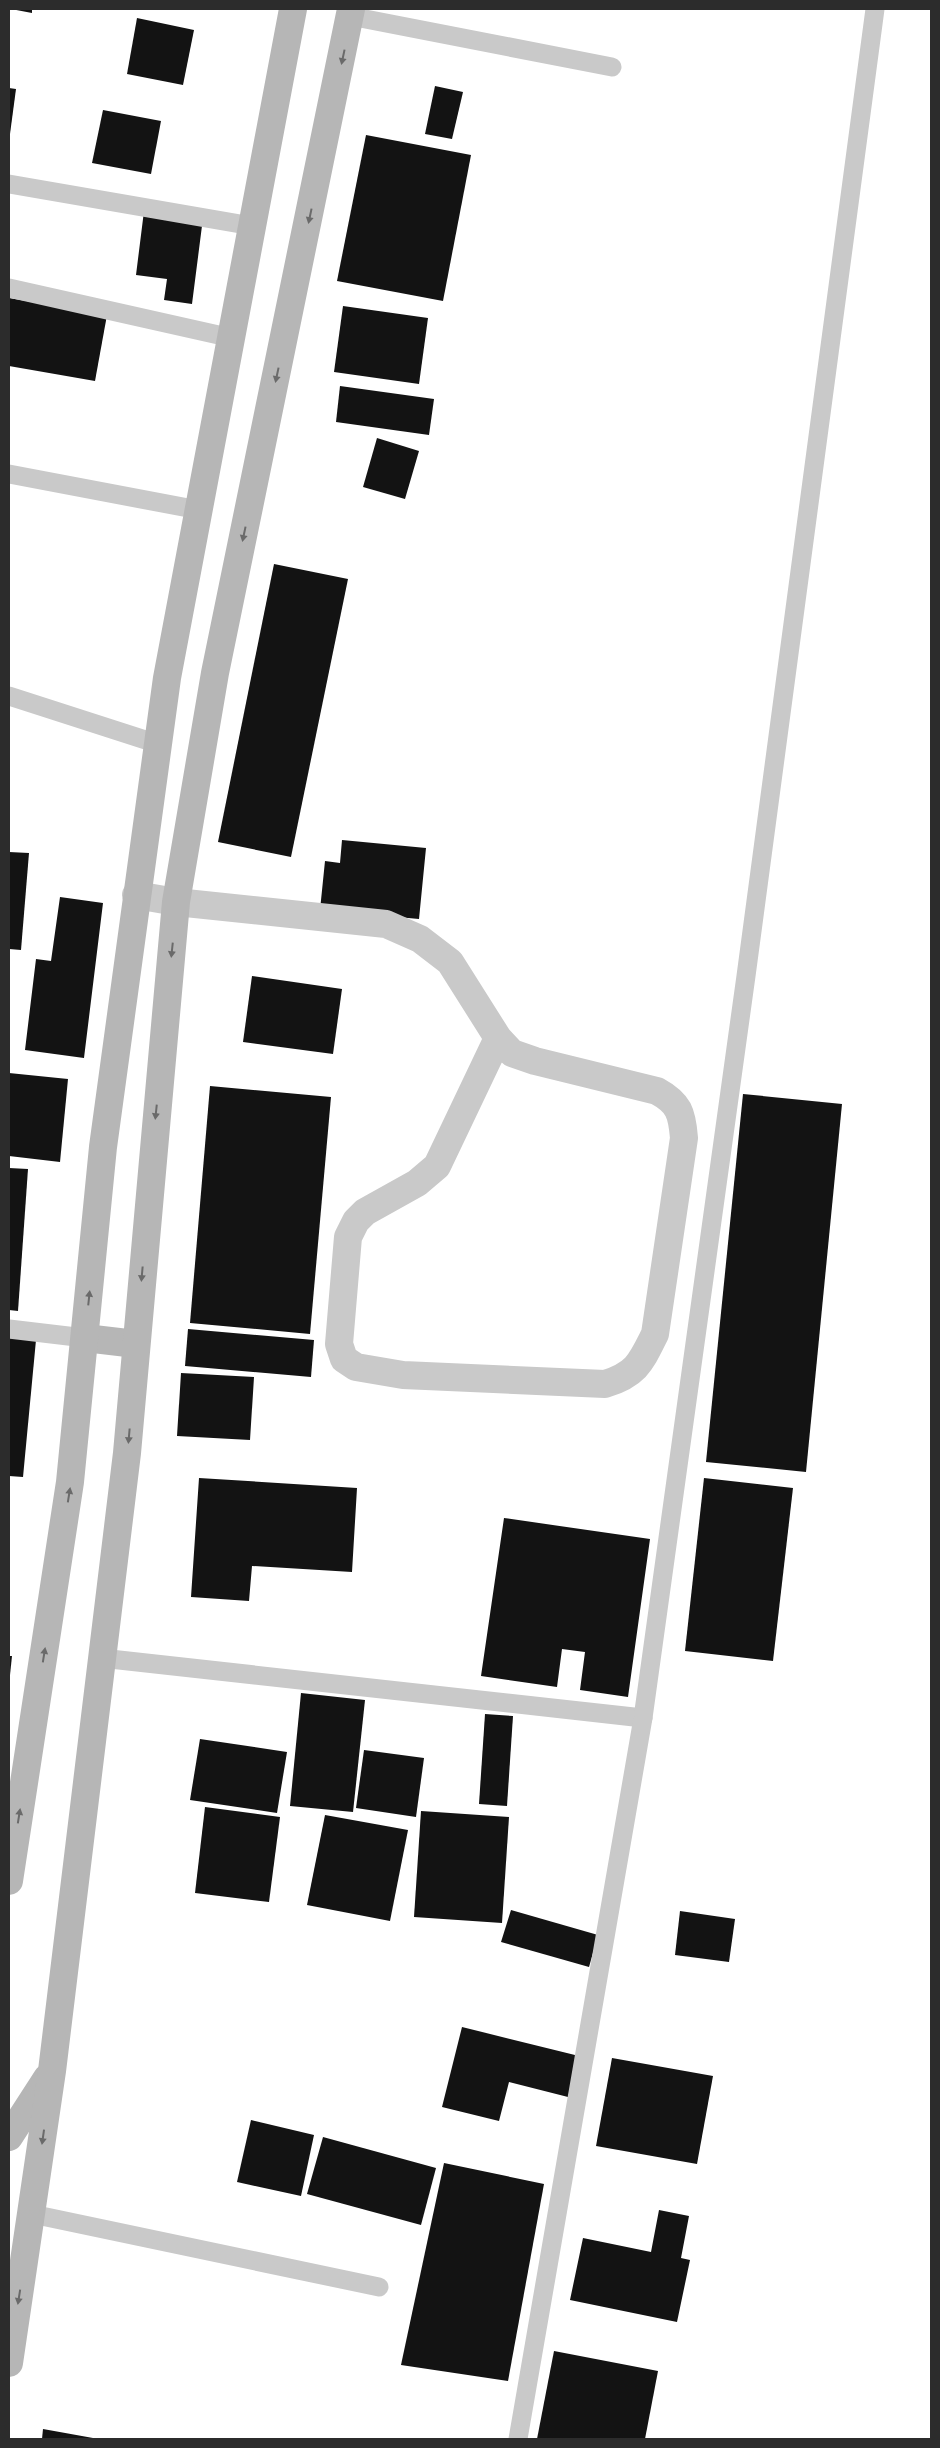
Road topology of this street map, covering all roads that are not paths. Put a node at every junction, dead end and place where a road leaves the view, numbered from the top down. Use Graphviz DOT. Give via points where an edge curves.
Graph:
graph roads {
  1 [pos="293,9"];
  2 [pos="875,9"];
  3 [pos="350,12"];
  4 [pos="612,67"];
  5 [pos="9,184"];
  6 [pos="252,226"];
  7 [pos="9,288"];
  8 [pos="232,338"];
  9 [pos="9,474"];
  10 [pos="200,510"];
  11 [pos="9,696"];
  12 [pos="158,744"];
  13 [pos="136,895"];
  14 [pos="176,902"];
  15 [pos="498,1038"];
  16 [pos="9,1329"];
  17 [pos="85,1338"];
  18 [pos="136,1344"];
  19 [pos="102,1658"];
  20 [pos="643,1718"];
  21 [pos="9,1881"];
  22 [pos="52,2071"];
  23 [pos="9,2137"];
  24 [pos="32,2214"];
  25 [pos="379,2287"];
  26 [pos="9,2363"];
  27 [pos="518,2439"];
  1 -- 6 [label="main road"];
  2 -- 20 [label="lane"];
  3 -- 4 [label="lane"];
  3 -- 14 [label="main road, one-way" via="215,673"];
  5 -- 6 [label="lane"];
  6 -- 8 [label="main road"];
  7 -- 8 [label="lane"];
  8 -- 10 [label="main road"];
  9 -- 10 [label="lane"];
  10 -- 12 [label="main road" via="167,678"];
  11 -- 12 [label="lane"];
  12 -- 13 [label="main road"];
  13 -- 14 [label="street"];
  17 -- 13 [label="main road, one-way" via="103,1147"];
  14 -- 15 [label="street" via="386,924 420,939 450,962"];
  14 -- 18 [label="main road, one-way"];
  15 -- 15 [label="street" via="437,1166 417,1183 365,1212 356,1221 348,1237 341,1352 356,1367 403,1375 605,1384 624,1378 641,1361 655,1334 684,1138 682,1120 673,1100 657,1091 535,1061 512,1053"];
  16 -- 17 [label="lane"];
  17 -- 18 [label="main road"];
  21 -- 17 [label="main road, one-way" via="70,1482"];
  18 -- 19 [label="main road, one-way" via="127,1453"];
  19 -- 20 [label="lane"];
  19 -- 22 [label="main road"];
  20 -- 27 [label="lane"];
  22 -- 23 [label="main road"];
  22 -- 24 [label="main road, one-way"];
  24 -- 25 [label="lane"];
  24 -- 26 [label="main road, one-way"];
}
